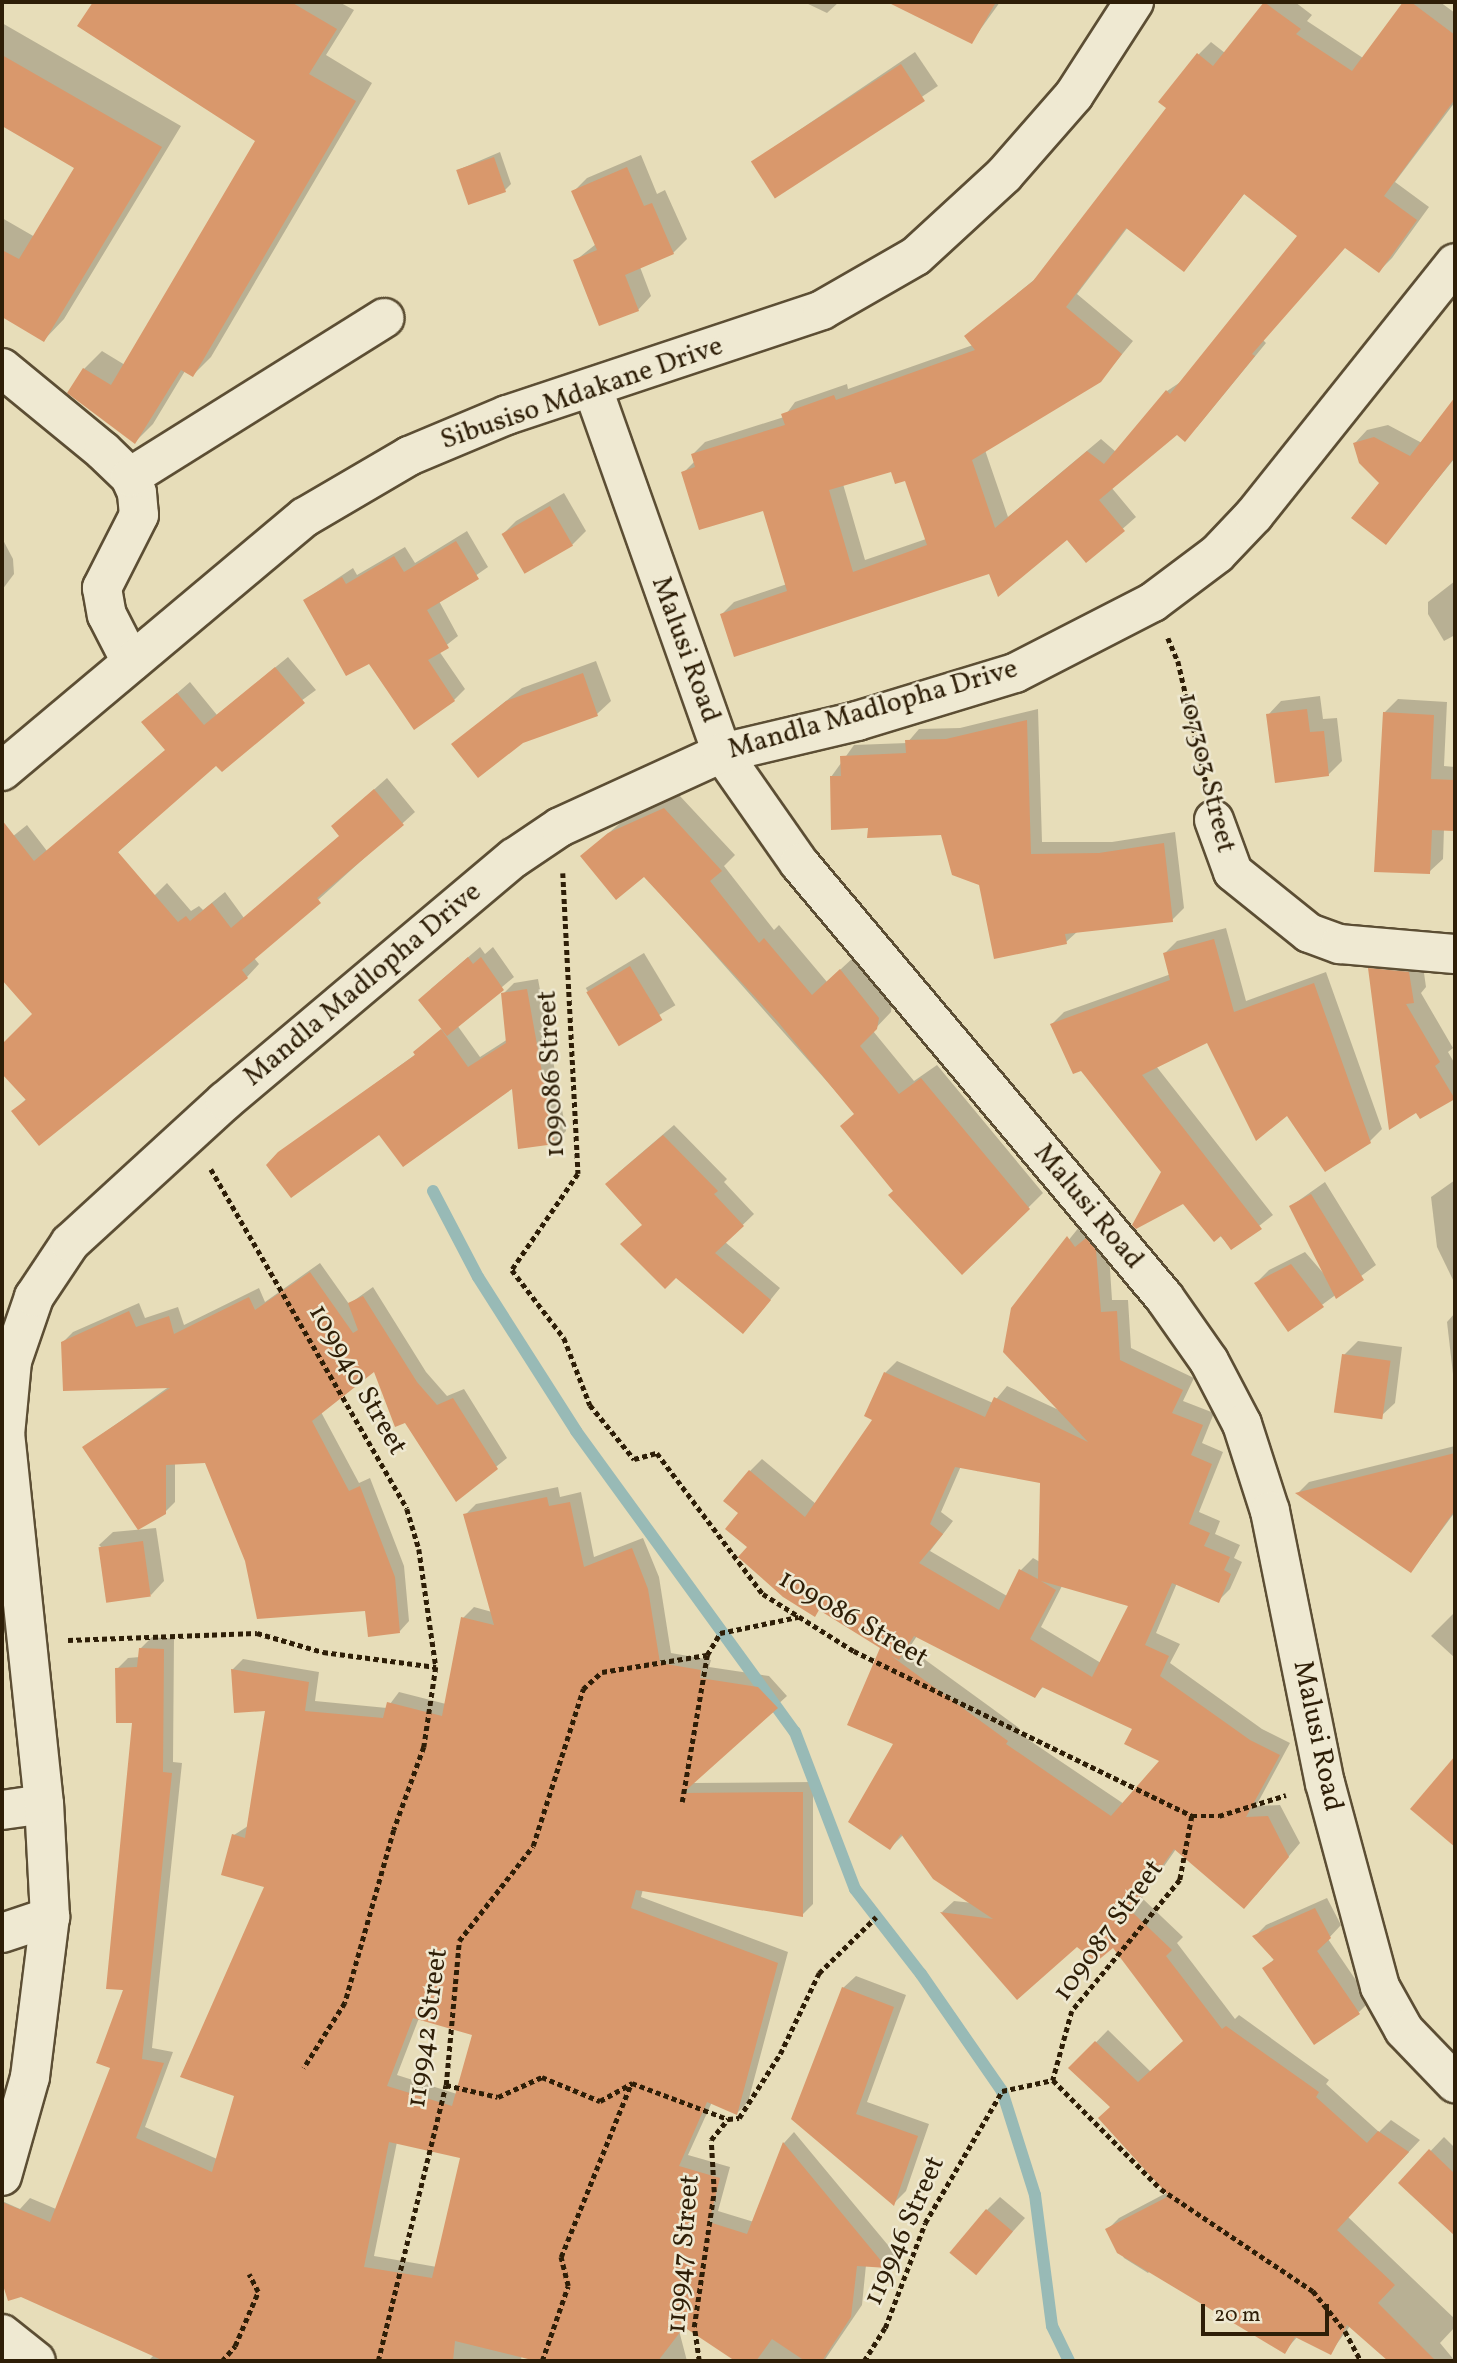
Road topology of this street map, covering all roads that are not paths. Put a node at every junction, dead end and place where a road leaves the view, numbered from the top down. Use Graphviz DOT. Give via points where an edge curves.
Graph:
graph roads {
  1 [pos="1135,2"];
  2 [pos="1455,263"];
  3 [pos="384,318"];
  4 [pos="2,368"];
  5 [pos="593,389"];
  6 [pos="130,477"];
  7 [pos="131,662"];
  8 [pos="722,753"];
  9 [pos="2,771"];
  10 [pos="1214,820"];
  11 [pos="1455,954"];
  12 [pos="44,1804"];
  13 [pos="2,1810"];
  14 [pos="50,1917"];
  15 [pos="2,1933"];
  16 [pos="1455,2083"];
  17 [pos="2,2176"];
  18 [pos="2,2334"];
  19 [pos="36,2361"];
  1 -- 5 [label="street, Sibusiso Mdakane Drive" via="1074,95 1004,176 916,256 822,310"];
  2 -- 8 [label="street, Mandla Madlopha Drive" via="1254,515 1217,555 1153,602 1015,673 857,721"];
  3 -- 6 [label="street"];
  4 -- 6 [label="street"];
  5 -- 7 [label="street, Sibusiso Mdakane Drive" via="507,415 409,456 305,517"];
  5 -- 8 [label="street, Malusi Road"];
  6 -- 7 [label="street" via="139,516 102,588 107,615"];
  7 -- 9 [label="street, Sibusiso Mdakane Drive"];
  8 -- 12 [label="street, Mandla Madlopha Drive" via="560,827 514,858 189,1132 70,1243 34,1297 12,1361 5,1436"];
  8 -- 16 [label="street, Malusi Road" via="799,863 1164,1297 1209,1361 1242,1424 1270,1511 1325,1783 1380,1987 1404,2030"];
  10 -- 11 [label="street, 107303 Street" via="1233,872 1309,933 1340,944"];
  12 -- 13 [label="street"];
  12 -- 14 [label="street, Mandla Madlopha Drive"];
  14 -- 15 [label="street"];
  14 -- 17 [label="street, Mandla Madlopha Drive" via="30,2077"];
  18 -- 19 [label="street"];
}
